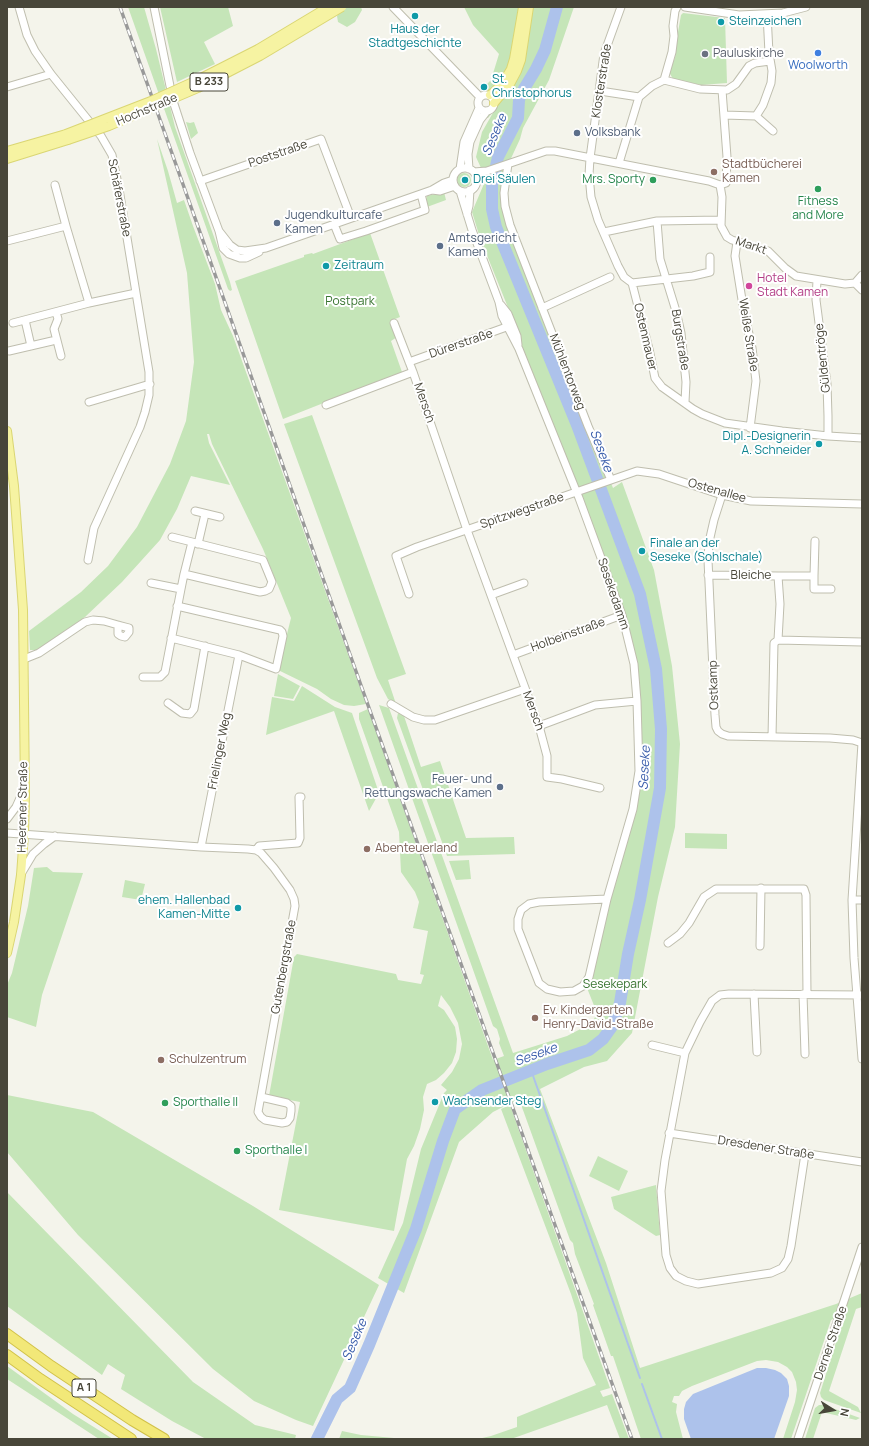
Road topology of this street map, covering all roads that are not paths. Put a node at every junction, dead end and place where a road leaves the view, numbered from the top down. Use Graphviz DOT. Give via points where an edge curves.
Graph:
graph roads {
  1 [pos="19,7"];
  2 [pos="154,7"];
  3 [pos="328,7"];
  4 [pos="342,7"];
  5 [pos="393,7"];
  6 [pos="523,7"];
  7 [pos="529,7"];
  8 [pos="621,7"];
  9 [pos="677,7"];
  10 [pos="685,7"];
  11 [pos="806,7"];
  12 [pos="721,10"];
  13 [pos="781,11"];
  14 [pos="767,14"];
  15 [pos="770,61"];
  16 [pos="51,74"];
  17 [pos="664,80"];
  18 [pos="170,86"];
  19 [pos="7,88"];
  20 [pos="722,90"];
  21 [pos="600,91"];
  22 [pos="490,95"];
  23 [pos="480,97"];
  24 [pos="639,97"];
  25 [pos="494,103"];
  26 [pos="174,104"];
  27 [pos="479,108"];
  28 [pos="487,111"];
  29 [pos="724,115"];
  30 [pos="756,116"];
  31 [pos="772,131"];
  32 [pos="67,137"];
  33 [pos="7,151"];
  34 [pos="590,158"];
  35 [pos="7,159"];
  36 [pos="619,163"];
  37 [pos="505,165"];
  38 [pos="460,169"];
  39 [pos="472,170"];
  40 [pos="487,171"];
  41 [pos="200,181"];
  42 [pos="476,181"];
  43 [pos="723,184"];
  44 [pos="55,185"];
  45 [pos="456,186"];
  46 [pos="470,190"];
  47 [pos="421,194"];
  48 [pos="467,214"];
  49 [pos="351,218"];
  50 [pos="721,220"];
  51 [pos="658,221"];
  52 [pos="334,224"];
  53 [pos="66,226"];
  54 [pos="604,232"];
  55 [pos="7,242"];
  56 [pos="737,242"];
  57 [pos="710,258"];
  58 [pos="862,275"];
  59 [pos="610,277"];
  60 [pos="666,279"];
  61 [pos="817,280"];
  62 [pos="632,283"];
  63 [pos="855,283"];
  64 [pos="862,290"];
  65 [pos="136,293"];
  66 [pos="89,303"];
  67 [pos="542,308"];
  68 [pos="56,312"];
  69 [pos="25,320"];
  70 [pos="13,323"];
  71 [pos="394,323"];
  72 [pos="510,326"];
  73 [pos="52,341"];
  74 [pos="31,346"];
  75 [pos="10,351"];
  76 [pos="61,356"];
  77 [pos="409,362"];
  78 [pos="413,372"];
  79 [pos="150,384"];
  80 [pos="90,402"];
  81 [pos="685,402"];
  82 [pos="326,405"];
  83 [pos="750,428"];
  84 [pos="7,431"];
  85 [pos="828,436"];
  86 [pos="862,438"];
  87 [pos="607,481"];
  88 [pos="577,492"];
  89 [pos="722,495"];
  90 [pos="862,504"];
  91 [pos="195,511"];
  92 [pos="205,514"];
  93 [pos="220,517"];
  94 [pos="467,530"];
  95 [pos="172,537"];
  96 [pos="815,541"];
  97 [pos="195,543"];
  98 [pos="88,560"];
  99 [pos="184,574"];
  100 [pos="708,576"];
  101 [pos="778,576"];
  102 [pos="814,576"];
  103 [pos="151,583"];
  104 [pos="524,583"];
  105 [pos="181,589"];
  106 [pos="831,589"];
  107 [pos="409,594"];
  108 [pos="491,595"];
  109 [pos="178,606"];
  110 [pos="622,615"];
  111 [pos="118,625"];
  112 [pos="171,638"];
  113 [pos="778,640"];
  114 [pos="862,642"];
  115 [pos="206,646"];
  116 [pos="239,655"];
  117 [pos="513,655"];
  118 [pos="24,659"];
  119 [pos="143,677"];
  120 [pos="525,689"];
  121 [pos="637,701"];
  122 [pos="168,703"];
  123 [pos="391,704"];
  124 [pos="539,726"];
  125 [pos="772,737"];
  126 [pos="862,743"];
  127 [pos="25,786"];
  128 [pos="600,788"];
  129 [pos="301,797"];
  130 [pos="7,819"];
  131 [pos="7,833"];
  132 [pos="24,834"];
  133 [pos="55,836"];
  134 [pos="201,847"];
  135 [pos="256,850"];
  136 [pos="20,875"];
  137 [pos="762,888"];
  138 [pos="607,899"];
  139 [pos="852,900"];
  140 [pos="862,900"];
  141 [pos="668,943"];
  142 [pos="760,946"];
  143 [pos="7,953"];
  144 [pos="754,994"];
  145 [pos="805,994"];
  146 [pos="860,995"];
  147 [pos="652,1045"];
  148 [pos="757,1052"];
  149 [pos="685,1053"];
  150 [pos="805,1054"];
  151 [pos="862,1060"];
  152 [pos="261,1097"];
  153 [pos="669,1133"];
  154 [pos="805,1154"];
  155 [pos="862,1162"];
  156 [pos="862,1247"];
  157 [pos="7,1334"];
  158 [pos="7,1355"];
  159 [pos="131,1439"];
  160 [pos="164,1439"];
  161 [pos="798,1439"];
  1 -- 16 [label="street, Schäferstraße" via="27,35"];
  2 -- 18 [label="street"];
  3 -- 32 [label="main road, Hochstraße / B 233, bridge" via="258,49 195,81"];
  4 -- 32 [label="main road, Hochstraße / B 233, bridge" via="260,56 198,88 109,126"];
  5 -- 23 [label="street"];
  6 -- 22 [label="main road" via="511,69"];
  7 -- 25 [label="main road" via="517,71"];
  8 -- 21 [label="street, Klosterstraße" via="604,54"];
  9 -- 17 [label="street" via="672,52"];
  10 -- 12 [label="street"];
  11 -- 13 [label="street"];
  12 -- 14 [label="street" via="733,15"];
  13 -- 14 [label="street"];
  14 -- 15 [label="street"];
  15 -- 20 [label="street" via="749,66 736,84"];
  15 -- 30 [label="street" via="771,83"];
  16 -- 19 [label="street"];
  16 -- 65 [label="street, Schäferstraße" via="101,136 112,155"];
  17 -- 20 [label="street" via="700,90"];
  17 -- 24 [label="street"];
  20 -- 29 [label="street, Markt"];
  21 -- 24 [label="street"];
  21 -- 34 [label="street, Klosterstraße"];
  22 -- 23 [label="street"];
  22 -- 25 [label="street"];
  23 -- 27 [label="street"];
  24 -- 36 [label="street"];
  25 -- 28 [label="street" via="492,109"];
  26 -- 41 [label="street"];
  27 -- 28 [label="street"];
  27 -- 38 [label="street" via="464,142"];
  28 -- 39 [label="street" via="470,142 468,154"];
  29 -- 30 [label="street"];
  29 -- 43 [label="street, Markt" via="727,157"];
  30 -- 31 [label="street"];
  32 -- 33 [label="main road, Hochstraße / B 233"];
  32 -- 35 [label="main road, Hochstraße / B 233"];
  34 -- 36 [label="street"];
  34 -- 37 [label="street" via="550,150"];
  34 -- 54 [label="street, Ostenmauer" via="591,197"];
  36 -- 43 [label="street"];
  37 -- 40 [label="street"];
  37 -- 67 [label="street, Mühlentorweg" via="505,206"];
  38 -- 39 [label="street"];
  38 -- 45 [label="street" via="454,174"];
  39 -- 40 [label="street"];
  39 -- 42 [label="street"];
  40 -- 42 [label="street, Sesekedamm"];
  41 -- 49 [label="street, Poststraße" via="321,139"];
  41 -- 52 [label="street" via="223,248 234,256 246,258 266,248"];
  42 -- 46 [label="street, Sesekedamm" via="476,185"];
  43 -- 50 [label="street, Markt"];
  44 -- 53 [label="street"];
  45 -- 46 [label="street" via="463,192"];
  45 -- 47 [label="street"];
  45 -- 48 [label="street, Sesekedamm"];
  46 -- 48 [label="street, Sesekedamm"];
  47 -- 49 [label="street"];
  47 -- 52 [label="street" via="425,210 366,231 340,239"];
  48 -- 72 [label="street, Sesekedamm" via="499,302 508,314"];
  49 -- 52 [label="street"];
  50 -- 51 [label="street"];
  50 -- 56 [label="street, Markt" via="727,237"];
  51 -- 54 [label="street"];
  51 -- 60 [label="street, Burgstraße" via="660,259"];
  53 -- 55 [label="street"];
  53 -- 66 [label="street"];
  54 -- 62 [label="street, Ostenmauer" via="624,277"];
  56 -- 61 [label="street, Markt" via="763,248 796,276"];
  56 -- 83 [label="street, Weiße Straße" via="735,256 756,381"];
  57 -- 60 [label="street" via="710,272"];
  58 -- 63 [label="street"];
  59 -- 67 [label="street"];
  60 -- 62 [label="street"];
  60 -- 81 [label="street, Burgstraße" via="681,333 686,382"];
  61 -- 63 [label="street, Markt"];
  61 -- 85 [label="street, Güldentröge" via="816,300 827,384"];
  62 -- 81 [label="street, Ostenmauer" via="655,378 662,387"];
  63 -- 64 [label="street"];
  65 -- 66 [label="street"];
  65 -- 79 [label="street, Schäferstraße"];
  66 -- 68 [label="street"];
  67 -- 87 [label="street, Mühlentorweg"];
  68 -- 69 [label="street"];
  68 -- 76 [label="street" via="58,319 54,329"];
  69 -- 70 [label="street"];
  69 -- 74 [label="street"];
  71 -- 77 [label="street, Mersch"];
  72 -- 77 [label="street, Dürerstraße"];
  72 -- 88 [label="street, Sesekedamm" via="517,336 519,349"];
  73 -- 74 [label="street"];
  74 -- 75 [label="street"];
  77 -- 78 [label="street, Mersch"];
  78 -- 82 [label="street"];
  78 -- 94 [label="street, Mersch"];
  79 -- 80 [label="street"];
  79 -- 98 [label="street, Schäferstraße" via="150,395 140,427 94,528"];
  81 -- 83 [label="street, Ostenmauer" via="702,414 725,423"];
  83 -- 85 [label="street, Ostenmauer"];
  84 -- 118 [label="main road, Heerener Straße" via="18,532"];
  85 -- 86 [label="street, Ostenmauer"];
  87 -- 88 [label="street, Ostenallee"];
  87 -- 89 [label="street, Ostenallee" via="637,471 648,472"];
  88 -- 94 [label="street, Spitzwegstraße"];
  88 -- 110 [label="street, Sesekedamm"];
  89 -- 90 [label="street, Ostenallee" via="751,501"];
  89 -- 100 [label="street, Ostkamp" via="709,542"];
  91 -- 92 [label="street"];
  92 -- 93 [label="street"];
  92 -- 97 [label="street"];
  94 -- 107 [label="street" via="396,556"];
  94 -- 108 [label="street, Mersch"];
  95 -- 97 [label="street"];
  96 -- 102 [label="street"];
  97 -- 99 [label="street"];
  97 -- 99 [label="street" via="263,560 271,578 271,586 260,592"];
  99 -- 105 [label="street"];
  100 -- 101 [label="street, Bleiche"];
  100 -- 125 [label="street, Ostkamp" via="716,727 728,736"];
  101 -- 102 [label="street"];
  101 -- 113 [label="street, Bleiche"];
  102 -- 106 [label="street" via="814,589"];
  103 -- 105 [label="street"];
  104 -- 108 [label="street"];
  105 -- 109 [label="street"];
  108 -- 117 [label="street, Mersch"];
  109 -- 112 [label="street"];
  109 -- 116 [label="street" via="282,632 276,669"];
  110 -- 117 [label="street, Holbeinstraße"];
  110 -- 121 [label="street, Sesekedamm" via="634,664"];
  111 -- 118 [label="street" via="93,620 85,622 39,653"];
  112 -- 115 [label="street"];
  112 -- 119 [label="street" via="165,672 160,677"];
  113 -- 114 [label="street"];
  113 -- 125 [label="street, Bleiche" via="774,643"];
  115 -- 116 [label="street"];
  115 -- 122 [label="street" via="194,709 190,714 182,713"];
  116 -- 134 [label="street, Frielinger Weg"];
  117 -- 120 [label="street, Mersch"];
  118 -- 127 [label="main road, Heerener Straße"];
  120 -- 123 [label="street" via="435,720 413,717"];
  120 -- 124 [label="street, Mersch"];
  121 -- 124 [label="street" via="595,705"];
  121 -- 138 [label="street, Sesekedamm" via="639,771 633,809"];
  124 -- 128 [label="street, Mersch" via="547,756 547,777"];
  125 -- 126 [label="street, Ostkamp" via="853,740"];
  126 -- 139 [label="street"];
  127 -- 130 [label="street" via="16,807"];
  127 -- 132 [label="main road, Heerener Straße"];
  129 -- 135 [label="street" via="298,843 259,846"];
  131 -- 132 [label="street"];
  132 -- 133 [label="street"];
  132 -- 136 [label="main road, Heerener Straße"];
  133 -- 134 [label="street"];
  133 -- 136 [label="street" via="33,854"];
  134 -- 135 [label="street"];
  135 -- 152 [label="street, Gutenbergstraße" via="274,868 290,890 295,906"];
  136 -- 143 [label="main road, Heerener Straße"];
  137 -- 141 [label="street" via="724,888 710,892 680,934"];
  137 -- 142 [label="street"];
  137 -- 145 [label="street" via="804,889"];
  138 -- 138 [label="street, Sesekedamm" via="539,902 529,904 521,910 518,929 539,983 547,989 560,992 574,991 586,982"];
  139 -- 140 [label="street"];
  139 -- 146 [label="street" via="854,958"];
  144 -- 145 [label="street"];
  144 -- 148 [label="street"];
  144 -- 149 [label="street" via="730,994 712,1001"];
  145 -- 146 [label="street"];
  145 -- 150 [label="street"];
  146 -- 151 [label="street"];
  147 -- 149 [label="street"];
  149 -- 153 [label="street"];
  152 -- 152 [label="street, Gutenbergstraße" via="258,1112 261,1118 287,1122 291,1106"];
  153 -- 154 [label="street, Dresdener Straße"];
  153 -- 154 [label="street" via="661,1191 666,1255 676,1276 698,1284 771,1273 782,1268 788,1259 791,1246"];
  154 -- 155 [label="street, Dresdener Straße"];
  156 -- 161 [label="street, Derner Straße"];
  157 -- 160 [label="highway, A 1" via="113,1408"];
  158 -- 159 [label="highway, A 1"];
}
